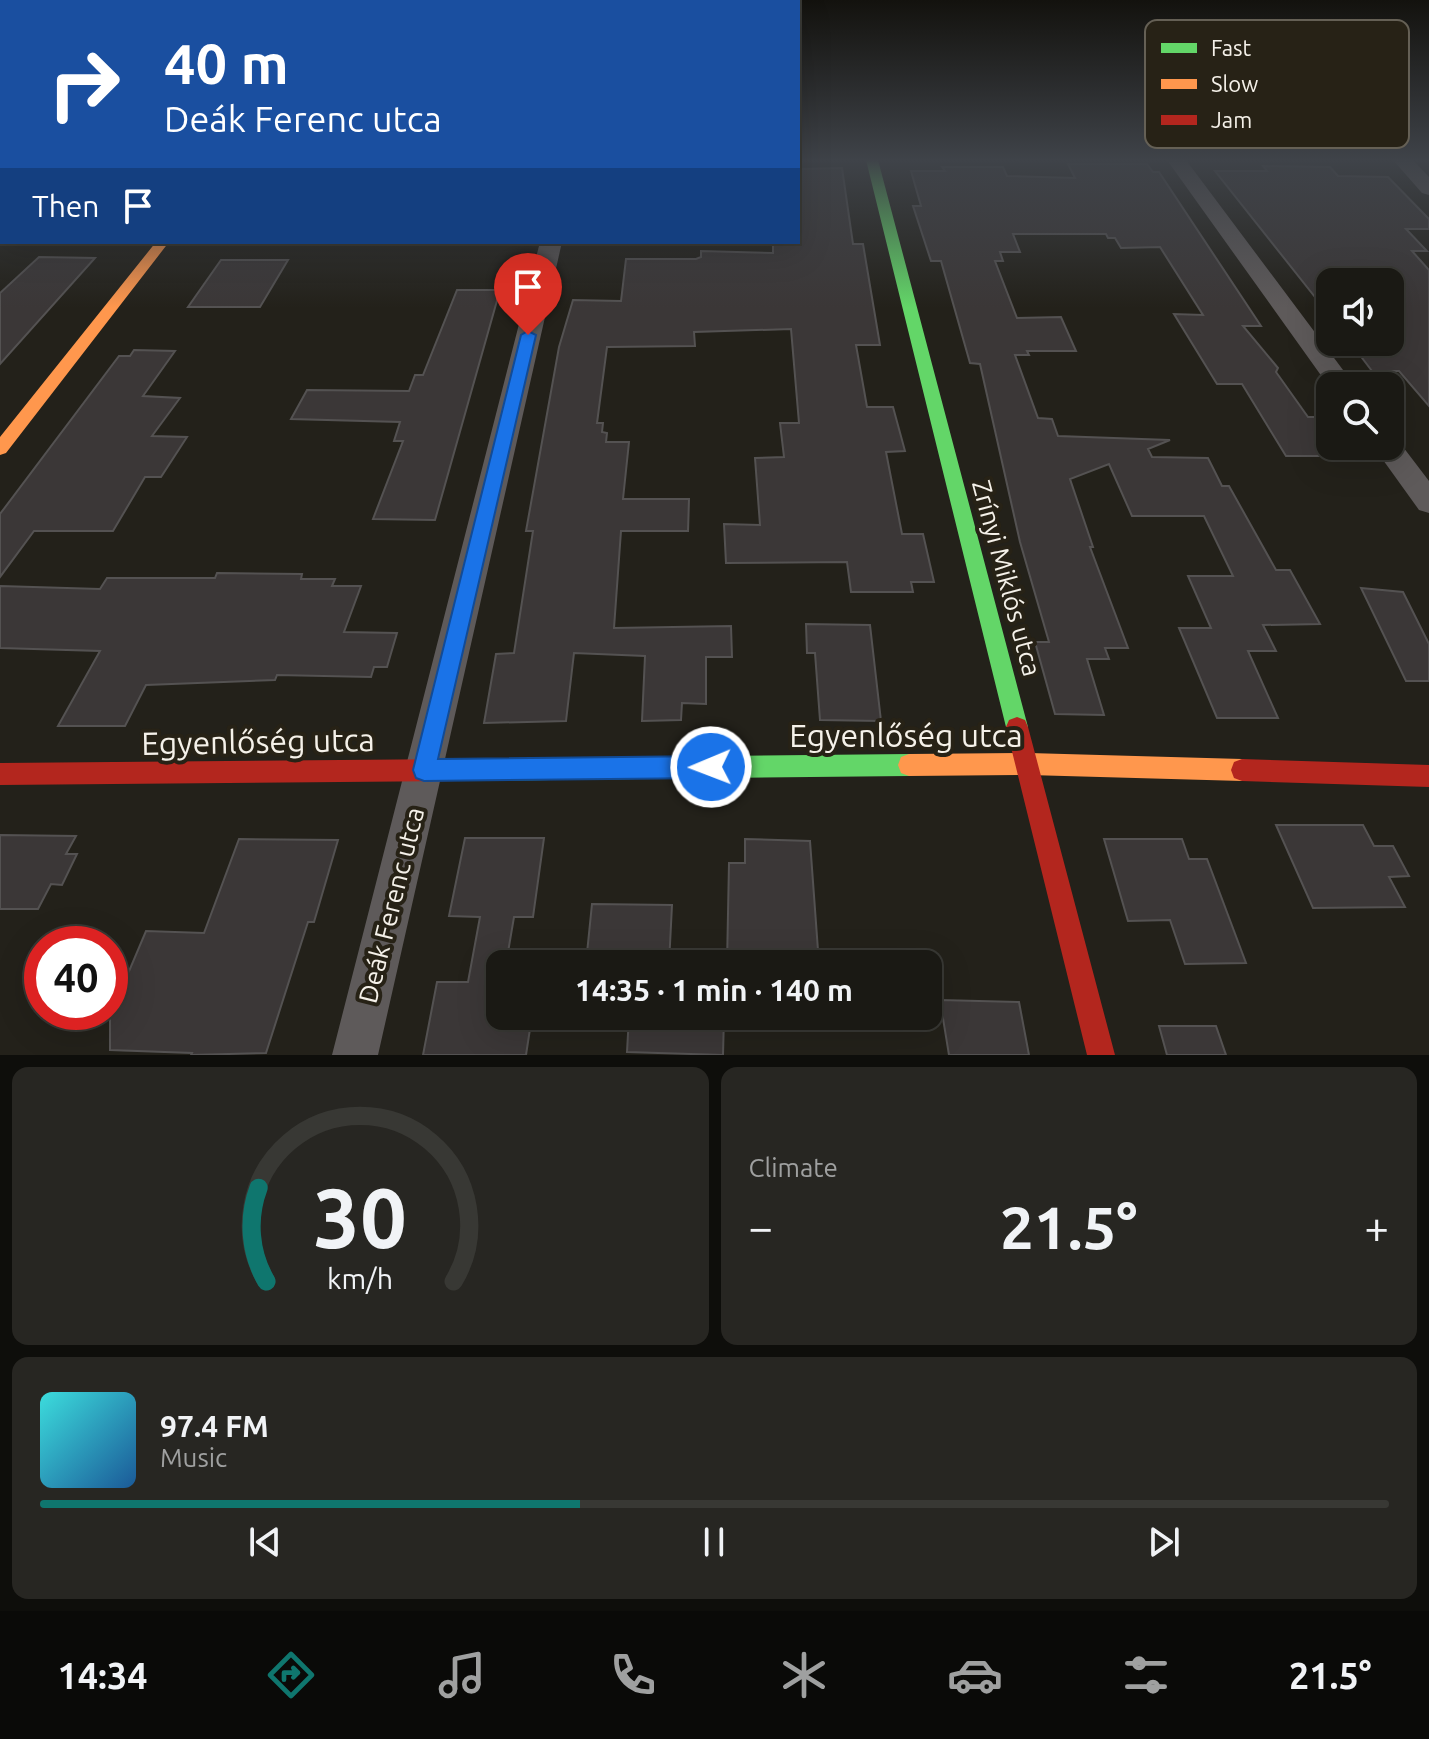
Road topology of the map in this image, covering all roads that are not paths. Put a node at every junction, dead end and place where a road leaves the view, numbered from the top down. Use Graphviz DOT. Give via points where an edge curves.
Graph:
graph roads {
  1 [pos="885,209"];
  2 [pos="1212,209"];
  3 [pos="161,244"];
  4 [pos="551,244"];
  5 [pos="1332,372"];
  6 [pos="0,449"];
  7 [pos="1398,460"];
  8 [pos="1429,502"];
  9 [pos="1029,764"];
  10 [pos="424,770"];
  11 [pos="0,774"];
  12 [pos="1429,776"];
  13 [pos="355,1055"];
  14 [pos="1101,1055"];
  1 -- 9 [label="street, Zrínyi Miklós utca"];
  2 -- 5 [label="street"];
  3 -- 6 [label="street"];
  4 -- 10 [label="street, Deák Ferenc utca"];
  7 -- 8 [label="street"];
  9 -- 10 [label="street, Egyenlőség utca"];
  9 -- 12 [label="street, Egyenlőség utca"];
  9 -- 14 [label="street, Zrínyi Miklós utca"];
  10 -- 11 [label="street, Egyenlőség utca"];
  10 -- 13 [label="street, Deák Ferenc utca"];
}
